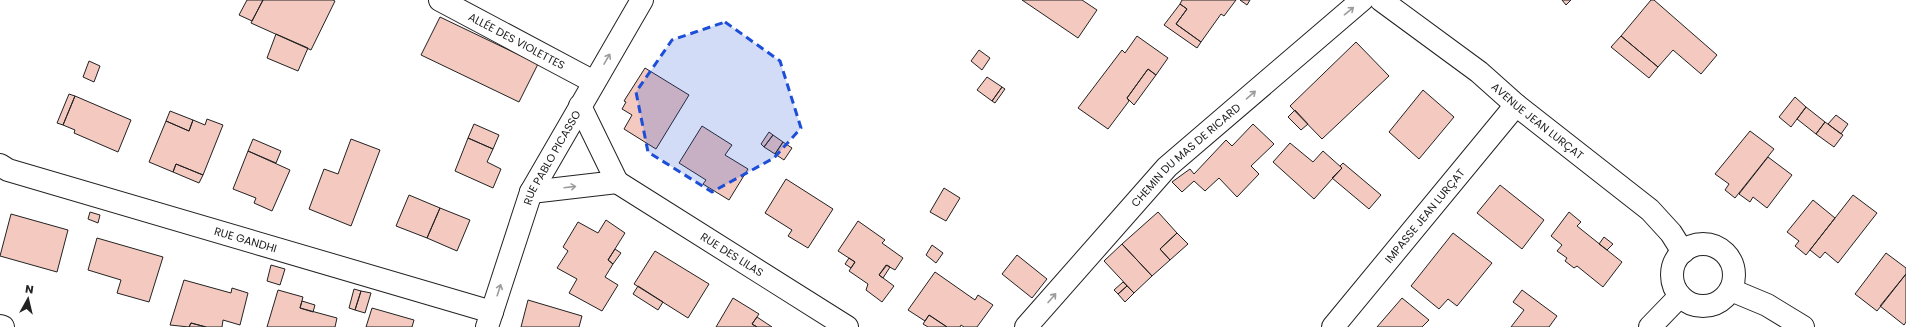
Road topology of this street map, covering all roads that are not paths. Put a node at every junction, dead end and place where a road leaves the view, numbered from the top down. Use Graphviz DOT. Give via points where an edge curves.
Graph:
graph roads {
  1 [pos="440,0"];
  2 [pos="642,0"];
  3 [pos="1362,0"];
  4 [pos="1381,0"];
  5 [pos="594,82"];
  6 [pos="1516,105"];
  7 [pos="580,106"];
  8 [pos="0,165"];
  9 [pos="617,182"];
  10 [pos="531,192"];
  11 [pos="1683,252"];
  12 [pos="1731,290"];
  13 [pos="1680,296"];
  14 [pos="490,320"];
  15 [pos="848,327"];
  16 [pos="1026,327"];
  17 [pos="1333,327"];
  18 [pos="1650,327"];
  19 [pos="1803,327"];
  1 -- 5 [label="street, ALLÉE DES VIOLETTES"];
  5 -- 2 [label="street, RUE PABLO PICASSO, one-way"];
  16 -- 3 [label="street, CHEMIN DU MAS DE RICARD, one-way" via="1167,167"];
  4 -- 6 [label="street, AVENUE JEAN LURÇAT" via="1480,72"];
  5 -- 7 [label="street, RUE PABLO PICASSO"];
  6 -- 11 [label="street, AVENUE JEAN LURÇAT" via="1650,210 1671,233"];
  6 -- 17 [label="street, IMPASSE JEAN LURÇAT"];
  7 -- 9 [label="street"];
  7 -- 10 [label="street, RUE PABLO PICASSO"];
  8 -- 14 [label="street, RUE GANDHI" via="15,172"];
  10 -- 9 [label="street, one-way"];
  9 -- 15 [label="street, RUE DES LILAS"];
  14 -- 10 [label="street, RUE PABLO PICASSO, one-way"];
  11 -- 12 [label="street" via="1697,245 1718,248 1732,264 1734,274"];
  11 -- 13 [label="street" via="1674,266 1672,276 1674,287"];
  12 -- 13 [label="street" via="1720,302 1710,306 1689,303"];
  12 -- 19 [label="street" via="1767,305"];
  13 -- 18 [label="street"];
}
